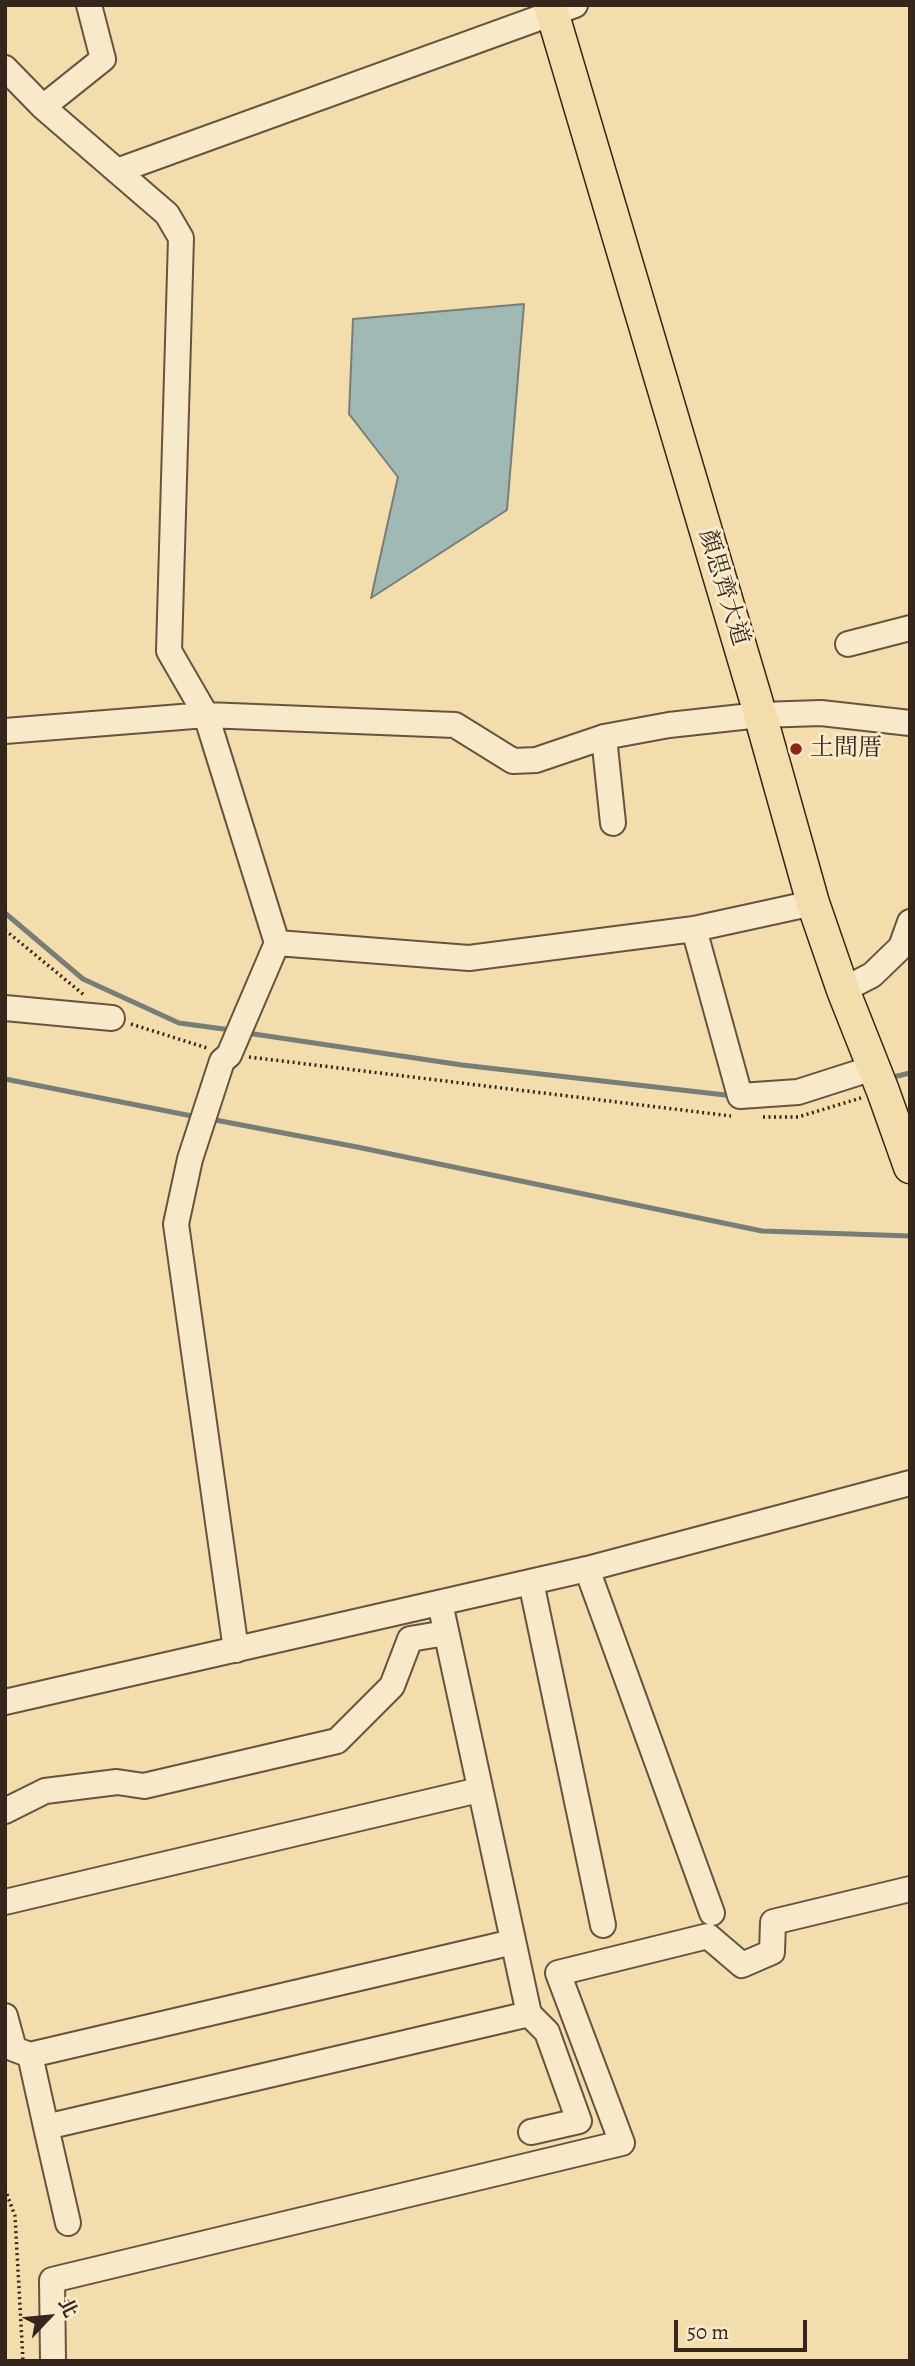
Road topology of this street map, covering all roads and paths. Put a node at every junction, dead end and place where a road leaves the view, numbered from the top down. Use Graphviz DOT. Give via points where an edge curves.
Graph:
graph roads {
  1 [pos="89,5"];
  2 [pos="559,8"];
  3 [pos="5,68"];
  4 [pos="43,107"];
  5 [pos="117,171"];
  6 [pos="910,628"];
  7 [pos="848,644"];
  8 [pos="206,715"];
  9 [pos="760,716"];
  10 [pos="910,723"];
  11 [pos="5,731"];
  12 [pos="604,737"];
  13 [pos="613,823"];
  14 [pos="813,903"];
  15 [pos="910,922"];
  16 [pos="694,929"];
  17 [pos="5,930"];
  18 [pos="277,943"];
  19 [pos="843,990"];
  20 [pos="5,1008"];
  21 [pos="113,1018"];
  22 [pos="229,1055"];
  23 [pos="878,1079"];
  24 [pos="739,1117"];
  25 [pos="751,1117"];
  26 [pos="910,1167"];
  27 [pos="910,1483"];
  28 [pos="587,1569"];
  29 [pos="531,1582"];
  30 [pos="440,1603"];
  31 [pos="446,1633"];
  32 [pos="236,1650"];
  33 [pos="5,1702"];
  34 [pos="479,1790"];
  35 [pos="5,1811"];
  36 [pos="910,1889"];
  37 [pos="5,1902"];
  38 [pos="712,1913"];
  39 [pos="603,1925"];
  40 [pos="513,1942"];
  41 [pos="529,2014"];
  42 [pos="5,2016"];
  43 [pos="30,2055"];
  44 [pos="46,2127"];
  45 [pos="531,2132"];
  46 [pos="5,2189"];
  47 [pos="68,2222"];
  48 [pos="23,2361"];
  49 [pos="52,2361"];
  1 -- 4 [label="street" via="103,59"];
  2 -- 5 [label="street"];
  2 -- 9 [label="main road, 顏思齊大道"];
  3 -- 4 [label="street"];
  4 -- 5 [label="street"];
  5 -- 8 [label="street" via="167,214 181,238 169,651"];
  6 -- 7 [label="street"];
  8 -- 11 [label="street"];
  8 -- 12 [label="street" via="455,725 513,761 536,760"];
  8 -- 18 [label="street"];
  9 -- 10 [label="street" via="821,713"];
  9 -- 12 [label="street"];
  9 -- 14 [label="main road, 顏思齊大道"];
  12 -- 13 [label="street"];
  14 -- 16 [label="street"];
  14 -- 19 [label="main road, 顏思齊大道"];
  15 -- 19 [label="street" via="901,947 872,975"];
  16 -- 18 [label="street" via="469,958"];
  16 -- 23 [label="street" via="740,1096"];
  17 -- 21 [label="path"];
  18 -- 22 [label="street"];
  19 -- 23 [label="main road, 顏思齊大道"];
  20 -- 21 [label="street"];
  21 -- 22 [label="path"];
  22 -- 24 [label="path"];
  22 -- 32 [label="street" via="222,1061 190,1159 176,1224"];
  23 -- 25 [label="path" via="798,1117"];
  23 -- 26 [label="main road, 顏思齊大道"];
  27 -- 28 [label="street"];
  28 -- 29 [label="street"];
  28 -- 38 [label="street"];
  29 -- 30 [label="street"];
  29 -- 39 [label="street"];
  30 -- 31 [label="street"];
  30 -- 32 [label="street"];
  31 -- 34 [label="street"];
  31 -- 35 [label="street" via="410,1639 392,1686 337,1741 144,1786 117,1782 45,1791"];
  32 -- 33 [label="street"];
  34 -- 37 [label="street"];
  34 -- 40 [label="street"];
  36 -- 49 [label="street" via="773,1922 772,1952 742,1965 708,1936 558,1973 622,2143 52,2280"];
  40 -- 41 [label="street"];
  40 -- 43 [label="street"];
  41 -- 44 [label="street"];
  41 -- 45 [label="street" via="547,2032 579,2121"];
  42 -- 43 [label="street" via="14,2049"];
  43 -- 44 [label="street"];
  44 -- 47 [label="street"];
  46 -- 48 [label="path" via="15,2216"];
}
